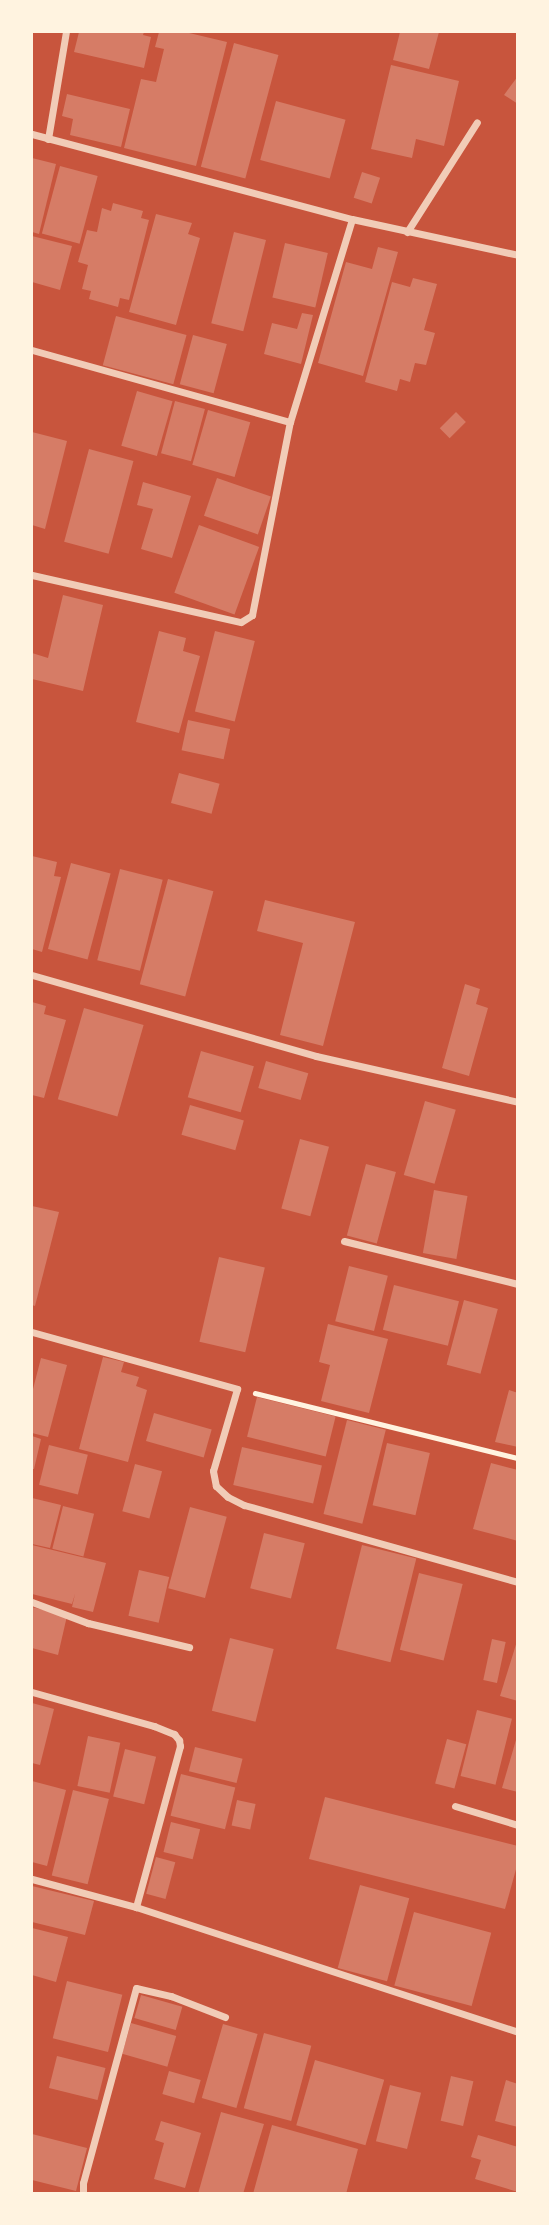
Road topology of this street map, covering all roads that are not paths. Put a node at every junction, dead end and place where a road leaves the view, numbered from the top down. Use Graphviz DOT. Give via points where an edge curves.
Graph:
graph roads {
  1 [pos="66,32"];
  2 [pos="477,122"];
  3 [pos="32,134"];
  4 [pos="48,139"];
  5 [pos="352,219"];
  6 [pos="407,232"];
  7 [pos="517,255"];
  8 [pos="32,350"];
  9 [pos="290,422"];
  10 [pos="32,575"];
  11 [pos="32,975"];
  12 [pos="517,1102"];
  13 [pos="344,1241"];
  14 [pos="517,1284"];
  15 [pos="32,1332"];
  16 [pos="517,1582"];
  17 [pos="32,1602"];
  18 [pos="189,1647"];
  19 [pos="32,1692"];
  20 [pos="455,1806"];
  21 [pos="517,1825"];
  22 [pos="32,1879"];
  23 [pos="136,1907"];
  24 [pos="225,2017"];
  25 [pos="517,2032"];
  26 [pos="83,2193"];
  1 -- 4 [label="street"];
  2 -- 6 [label="street"];
  3 -- 4 [label="street"];
  4 -- 5 [label="street"];
  5 -- 6 [label="street"];
  5 -- 9 [label="street"];
  6 -- 7 [label="street"];
  8 -- 9 [label="street"];
  9 -- 10 [label="street" via="254,609 245,621"];
  11 -- 12 [label="street" via="316,1056"];
  13 -- 14 [label="street"];
  15 -- 16 [label="street" via="237,1389 213,1471 216,1486 228,1497"];
  17 -- 18 [label="street" via="88,1623"];
  19 -- 23 [label="street" via="154,1726 179,1740"];
  20 -- 21 [label="street"];
  22 -- 23 [label="street"];
  23 -- 25 [label="street"];
  24 -- 26 [label="street" via="136,1988"];
}
